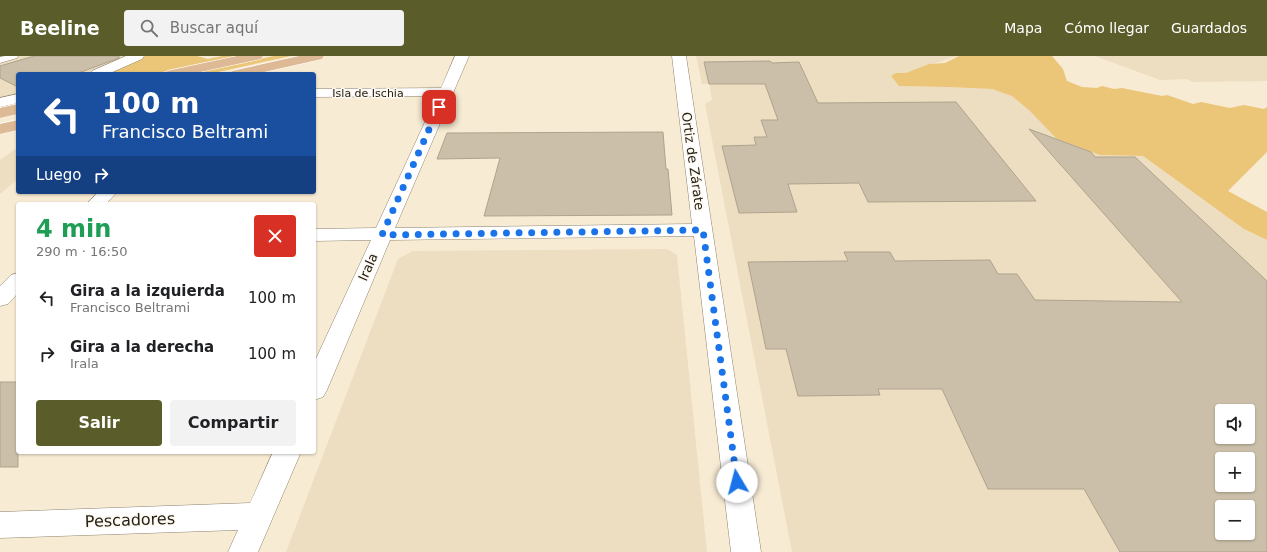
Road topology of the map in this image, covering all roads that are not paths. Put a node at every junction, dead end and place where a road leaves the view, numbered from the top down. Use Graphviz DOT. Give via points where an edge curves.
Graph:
graph roads {
  1 [pos="14,56"];
  2 [pos="137,56"];
  3 [pos="256,56"];
  4 [pos="317,56"];
  5 [pos="462,56"];
  6 [pos="679,56"];
  7 [pos="0,60"];
  8 [pos="101,72"];
  9 [pos="181,72"];
  10 [pos="245,72"];
  11 [pos="446,92"];
  12 [pos="316,93"];
  13 [pos="16,98"];
  14 [pos="0,102"];
  15 [pos="16,109"];
  16 [pos="0,113"];
  17 [pos="16,125"];
  18 [pos="0,129"];
  19 [pos="106,194"];
  20 [pos="98,202"];
  21 [pos="703,230"];
  22 [pos="316,235"];
  23 [pos="382,235"];
  24 [pos="16,282"];
  25 [pos="0,298"];
  26 [pos="316,385"];
  27 [pos="286,454"];
  28 [pos="259,516"];
  29 [pos="0,525"];
  30 [pos="243,552"];
  31 [pos="746,552"];
  1 -- 7 [label="lane"];
  2 -- 8 [label="street"];
  3 -- 9 [label="main road"];
  4 -- 10 [label="main road"];
  5 -- 11 [label="street, Irala"];
  6 -- 21 [label="street, Ortiz de Zárate"];
  11 -- 12 [label="street, Isla de Ischia"];
  11 -- 23 [label="street, Irala"];
  13 -- 14 [label="street"];
  15 -- 16 [label="main road"];
  17 -- 18 [label="main road"];
  19 -- 20 [label="street"];
  21 -- 23 [label="street"];
  21 -- 31 [label="street, Ortiz de Zárate"];
  22 -- 23 [label="street"];
  23 -- 26 [label="street, Irala"];
  24 -- 25 [label="street"];
  27 -- 28 [label="street"];
  28 -- 29 [label="street, Pescadores"];
  28 -- 30 [label="street"];
}
